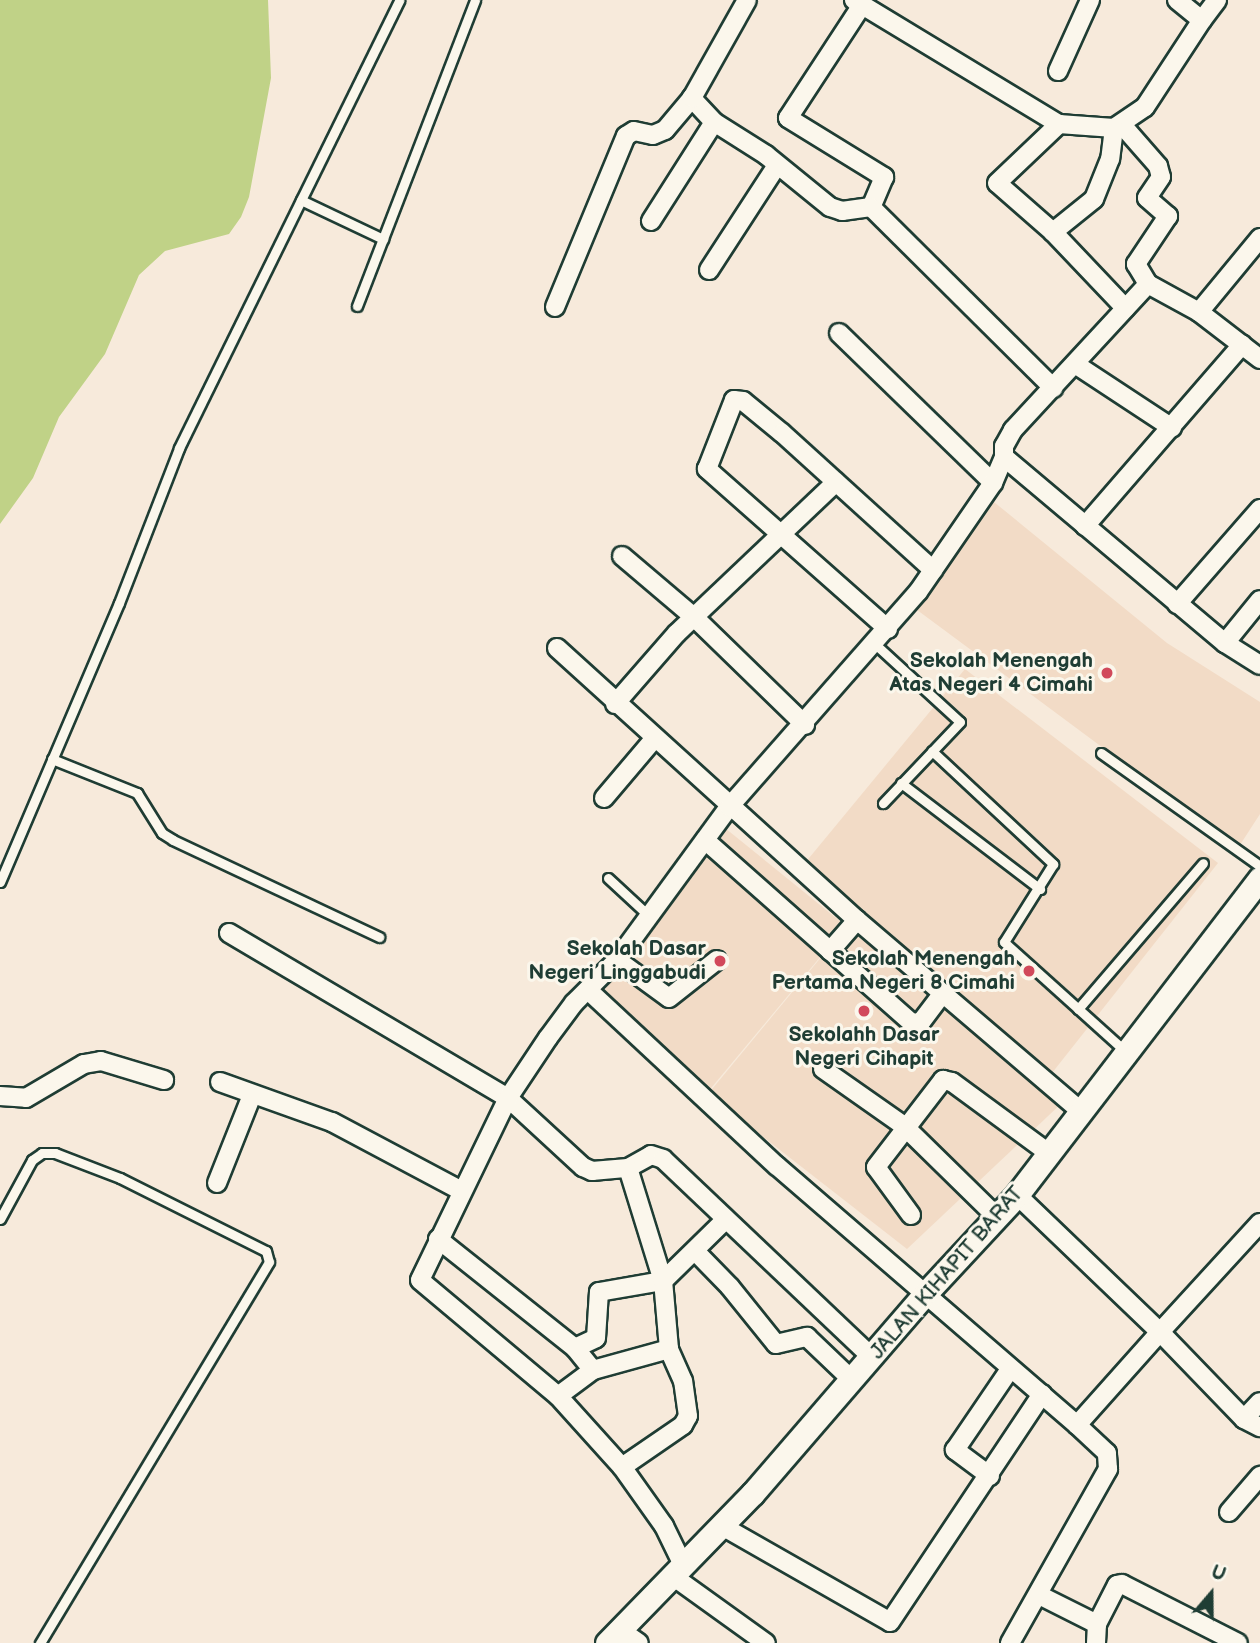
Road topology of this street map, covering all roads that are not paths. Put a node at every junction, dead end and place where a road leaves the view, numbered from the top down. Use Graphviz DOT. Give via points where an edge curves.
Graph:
graph roads {
  1 [pos="399,0"];
  2 [pos="475,0"];
  3 [pos="747,0"];
  4 [pos="1090,0"];
  5 [pos="1177,0"];
  6 [pos="1217,0"];
  7 [pos="858,2"];
  8 [pos="1202,20"];
  9 [pos="1058,71"];
  10 [pos="692,98"];
  11 [pos="714,122"];
  12 [pos="1059,124"];
  13 [pos="1118,127"];
  14 [pos="776,167"];
  15 [pos="301,200"];
  16 [pos="871,207"];
  17 [pos="651,221"];
  18 [pos="1053,232"];
  19 [pos="1260,238"];
  20 [pos="383,239"];
  21 [pos="709,270"];
  22 [pos="1148,284"];
  23 [pos="357,306"];
  24 [pos="555,307"];
  25 [pos="1125,308"];
  26 [pos="1199,312"];
  27 [pos="839,333"];
  28 [pos="1242,345"];
  29 [pos="1260,359"];
  30 [pos="1075,364"];
  31 [pos="1053,388"];
  32 [pos="1172,428"];
  33 [pos="1004,457"];
  34 [pos="836,482"];
  35 [pos="993,483"];
  36 [pos="1260,509"];
  37 [pos="1085,526"];
  38 [pos="782,535"];
  39 [pos="622,556"];
  40 [pos="933,570"];
  41 [pos="1260,600"];
  42 [pos="1177,604"];
  43 [pos="694,617"];
  44 [pos="888,629"];
  45 [pos="1225,643"];
  46 [pos="875,644"];
  47 [pos="557,648"];
  48 [pos="1260,665"];
  49 [pos="615,704"];
  50 [pos="805,725"];
  51 [pos="654,739"];
  52 [pos="933,751"];
  53 [pos="1101,753"];
  54 [pos="52,759"];
  55 [pos="901,783"];
  56 [pos="604,798"];
  57 [pos="883,803"];
  58 [pos="729,807"];
  59 [pos="705,840"];
  60 [pos="1203,863"];
  61 [pos="1260,866"];
  62 [pos="608,878"];
  63 [pos="1260,878"];
  64 [pos="0,882"];
  65 [pos="1040,889"];
  66 [pos="649,916"];
  67 [pos="857,920"];
  68 [pos="229,933"];
  69 [pos="379,937"];
  70 [pos="831,951"];
  71 [pos="617,960"];
  72 [pos="718,960"];
  73 [pos="588,990"];
  74 [pos="942,994"];
  75 [pos="1078,1009"];
  76 [pos="1129,1054"];
  77 [pos="822,1069"];
  78 [pos="164,1080"];
  79 [pos="220,1082"];
  80 [pos="251,1095"];
  81 [pos="0,1096"];
  82 [pos="508,1098"];
  83 [pos="1083,1113"];
  84 [pos="904,1126"];
  85 [pos="1050,1154"];
  86 [pos="628,1168"];
  87 [pos="217,1183"];
  88 [pos="462,1191"];
  89 [pos="1017,1195"];
  90 [pos="911,1215"];
  91 [pos="997,1217"];
  92 [pos="726,1219"];
  93 [pos="0,1220"];
  94 [pos="1260,1223"];
  95 [pos="438,1239"];
  96 [pos="695,1251"];
  97 [pos="663,1280"];
  98 [pos="925,1294"];
  99 [pos="1160,1332"];
  100 [pos="575,1348"];
  101 [pos="669,1349"];
  102 [pos="873,1358"];
  103 [pos="1010,1369"];
  104 [pos="593,1370"];
  105 [pos="852,1380"];
  106 [pos="1042,1394"];
  107 [pos="558,1396"];
  108 [pos="1260,1402"];
  109 [pos="1252,1423"];
  110 [pos="1076,1425"];
  111 [pos="622,1467"];
  112 [pos="990,1476"];
  113 [pos="1260,1476"];
  114 [pos="1229,1512"];
  115 [pos="722,1526"];
  116 [pos="679,1572"];
  117 [pos="1039,1595"];
  118 [pos="1097,1624"];
  119 [pos="613,1636"];
  120 [pos="1015,1641"];
  121 [pos="40,1643"];
  122 [pos="639,1643"];
  123 [pos="766,1643"];
  124 [pos="1096,1643"];
  125 [pos="1238,1643"];
  1 -- 15 [label="lane"];
  2 -- 20 [label="lane"];
  3 -- 10 [label="street"];
  4 -- 9 [label="street"];
  5 -- 8 [label="street"];
  6 -- 8 [label="street"];
  7 -- 12 [label="street"];
  7 -- 16 [label="street" via="788,118 884,177"];
  8 -- 13 [label="street" via="1145,107"];
  10 -- 11 [label="street"];
  10 -- 24 [label="street" via="660,134 635,131 626,136"];
  11 -- 14 [label="street"];
  11 -- 17 [label="street"];
  12 -- 13 [label="street"];
  12 -- 18 [label="street" via="997,183"];
  13 -- 18 [label="street" via="1094,199"];
  13 -- 22 [label="street" via="1157,166 1161,177 1147,198 1168,216 1158,238 1136,260"];
  14 -- 16 [label="street" via="836,210"];
  14 -- 21 [label="street"];
  15 -- 20 [label="lane"];
  15 -- 54 [label="lane" via="179,448"];
  16 -- 31 [label="street"];
  18 -- 25 [label="street"];
  19 -- 26 [label="street"];
  20 -- 23 [label="lane"];
  22 -- 25 [label="street"];
  22 -- 26 [label="street"];
  25 -- 30 [label="street"];
  26 -- 28 [label="street"];
  27 -- 35 [label="street"];
  28 -- 29 [label="street"];
  28 -- 32 [label="street"];
  30 -- 31 [label="street"];
  30 -- 32 [label="street"];
  31 -- 33 [label="street" via="1013,430"];
  32 -- 37 [label="street"];
  33 -- 35 [label="street"];
  33 -- 37 [label="street"];
  34 -- 38 [label="street"];
  34 -- 38 [label="street" via="744,401 734,400 707,470"];
  34 -- 40 [label="street"];
  35 -- 40 [label="street"];
  36 -- 42 [label="street"];
  37 -- 42 [label="street"];
  38 -- 43 [label="street"];
  38 -- 44 [label="street"];
  39 -- 43 [label="street"];
  40 -- 44 [label="street"];
  41 -- 45 [label="street"];
  42 -- 45 [label="street"];
  43 -- 49 [label="street"];
  43 -- 50 [label="street"];
  44 -- 46 [label="street"];
  45 -- 48 [label="street"];
  46 -- 50 [label="street"];
  46 -- 52 [label="lane" via="959,717 957,729"];
  47 -- 49 [label="street"];
  49 -- 51 [label="street"];
  50 -- 58 [label="street"];
  51 -- 56 [label="street"];
  51 -- 58 [label="street"];
  52 -- 55 [label="lane"];
  52 -- 65 [label="lane" via="1051,860 1052,869"];
  53 -- 61 [label="lane"];
  54 -- 64 [label="lane"];
  54 -- 69 [label="lane" via="137,793 162,833 173,841"];
  55 -- 57 [label="lane"];
  55 -- 65 [label="lane"];
  58 -- 59 [label="street"];
  58 -- 67 [label="street"];
  59 -- 66 [label="street"];
  59 -- 70 [label="street"];
  60 -- 75 [label="lane"];
  62 -- 66 [label="lane"];
  63 -- 76 [label="street, JALAN KIHAPIT BARAT"];
  65 -- 75 [label="lane" via="1004,942"];
  66 -- 71 [label="street"];
  67 -- 70 [label="street"];
  67 -- 74 [label="street"];
  68 -- 82 [label="street"];
  70 -- 74 [label="street" via="912,1023 921,1022"];
  71 -- 72 [label="street" via="669,998"];
  71 -- 73 [label="street"];
  73 -- 82 [label="street" via="561,1020"];
  73 -- 98 [label="street" via="777,1166"];
  74 -- 83 [label="street"];
  75 -- 76 [label="lane"];
  76 -- 83 [label="street, JALAN KIHAPIT BARAT"];
  77 -- 84 [label="street"];
  78 -- 81 [label="street" via="101,1060 85,1064 26,1098"];
  79 -- 80 [label="street"];
  80 -- 87 [label="street"];
  80 -- 88 [label="street" via="332,1122"];
  82 -- 86 [label="street" via="583,1167 592,1171"];
  82 -- 88 [label="street"];
  83 -- 85 [label="street, JALAN KIHAPIT BARAT"];
  84 -- 85 [label="street" via="943,1080"];
  84 -- 90 [label="street" via="876,1167"];
  84 -- 91 [label="street"];
  85 -- 89 [label="street, JALAN KIHAPIT BARAT"];
  86 -- 92 [label="street" via="651,1155 663,1159"];
  86 -- 97 [label="street"];
  88 -- 95 [label="street"];
  89 -- 91 [label="street, JALAN KIHAPIT BARAT"];
  89 -- 99 [label="street"];
  91 -- 98 [label="street, JALAN KIHAPIT BARAT"];
  92 -- 96 [label="street"];
  92 -- 102 [label="street"];
  93 -- 121 [label="lane" via="32,1160 42,1153 55,1153 120,1178 266,1251 269,1262"];
  94 -- 99 [label="street"];
  95 -- 100 [label="street"];
  95 -- 107 [label="street" via="420,1280"];
  96 -- 97 [label="street"];
  96 -- 105 [label="street" via="776,1344 807,1337"];
  97 -- 100 [label="street" via="603,1289 596,1296 596,1338"];
  97 -- 101 [label="street"];
  98 -- 102 [label="street, JALAN KIHAPIT BARAT"];
  98 -- 103 [label="street"];
  99 -- 109 [label="street"];
  99 -- 110 [label="street"];
  100 -- 104 [label="street"];
  101 -- 104 [label="street"];
  101 -- 111 [label="street" via="683,1381 688,1416 684,1424"];
  102 -- 105 [label="street, JALAN KIHAPIT BARAT"];
  103 -- 106 [label="street"];
  103 -- 112 [label="street" via="955,1450"];
  104 -- 107 [label="street"];
  105 -- 115 [label="street, JALAN KIHAPIT BARAT"];
  106 -- 110 [label="street"];
  106 -- 112 [label="street"];
  107 -- 111 [label="street"];
  108 -- 109 [label="street"];
  110 -- 117 [label="street" via="1107,1453 1108,1469"];
  111 -- 116 [label="street" via="664,1526"];
  112 -- 115 [label="street" via="920,1572 890,1622"];
  113 -- 114 [label="street"];
  115 -- 116 [label="street, JALAN KIHAPIT BARAT"];
  116 -- 119 [label="street, JALAN KIHAPIT BARAT"];
  116 -- 123 [label="street"];
  117 -- 118 [label="street"];
  117 -- 120 [label="street"];
  118 -- 124 [label="street"];
  118 -- 125 [label="street" via="1122,1584"];
  119 -- 122 [label="street"];
}
